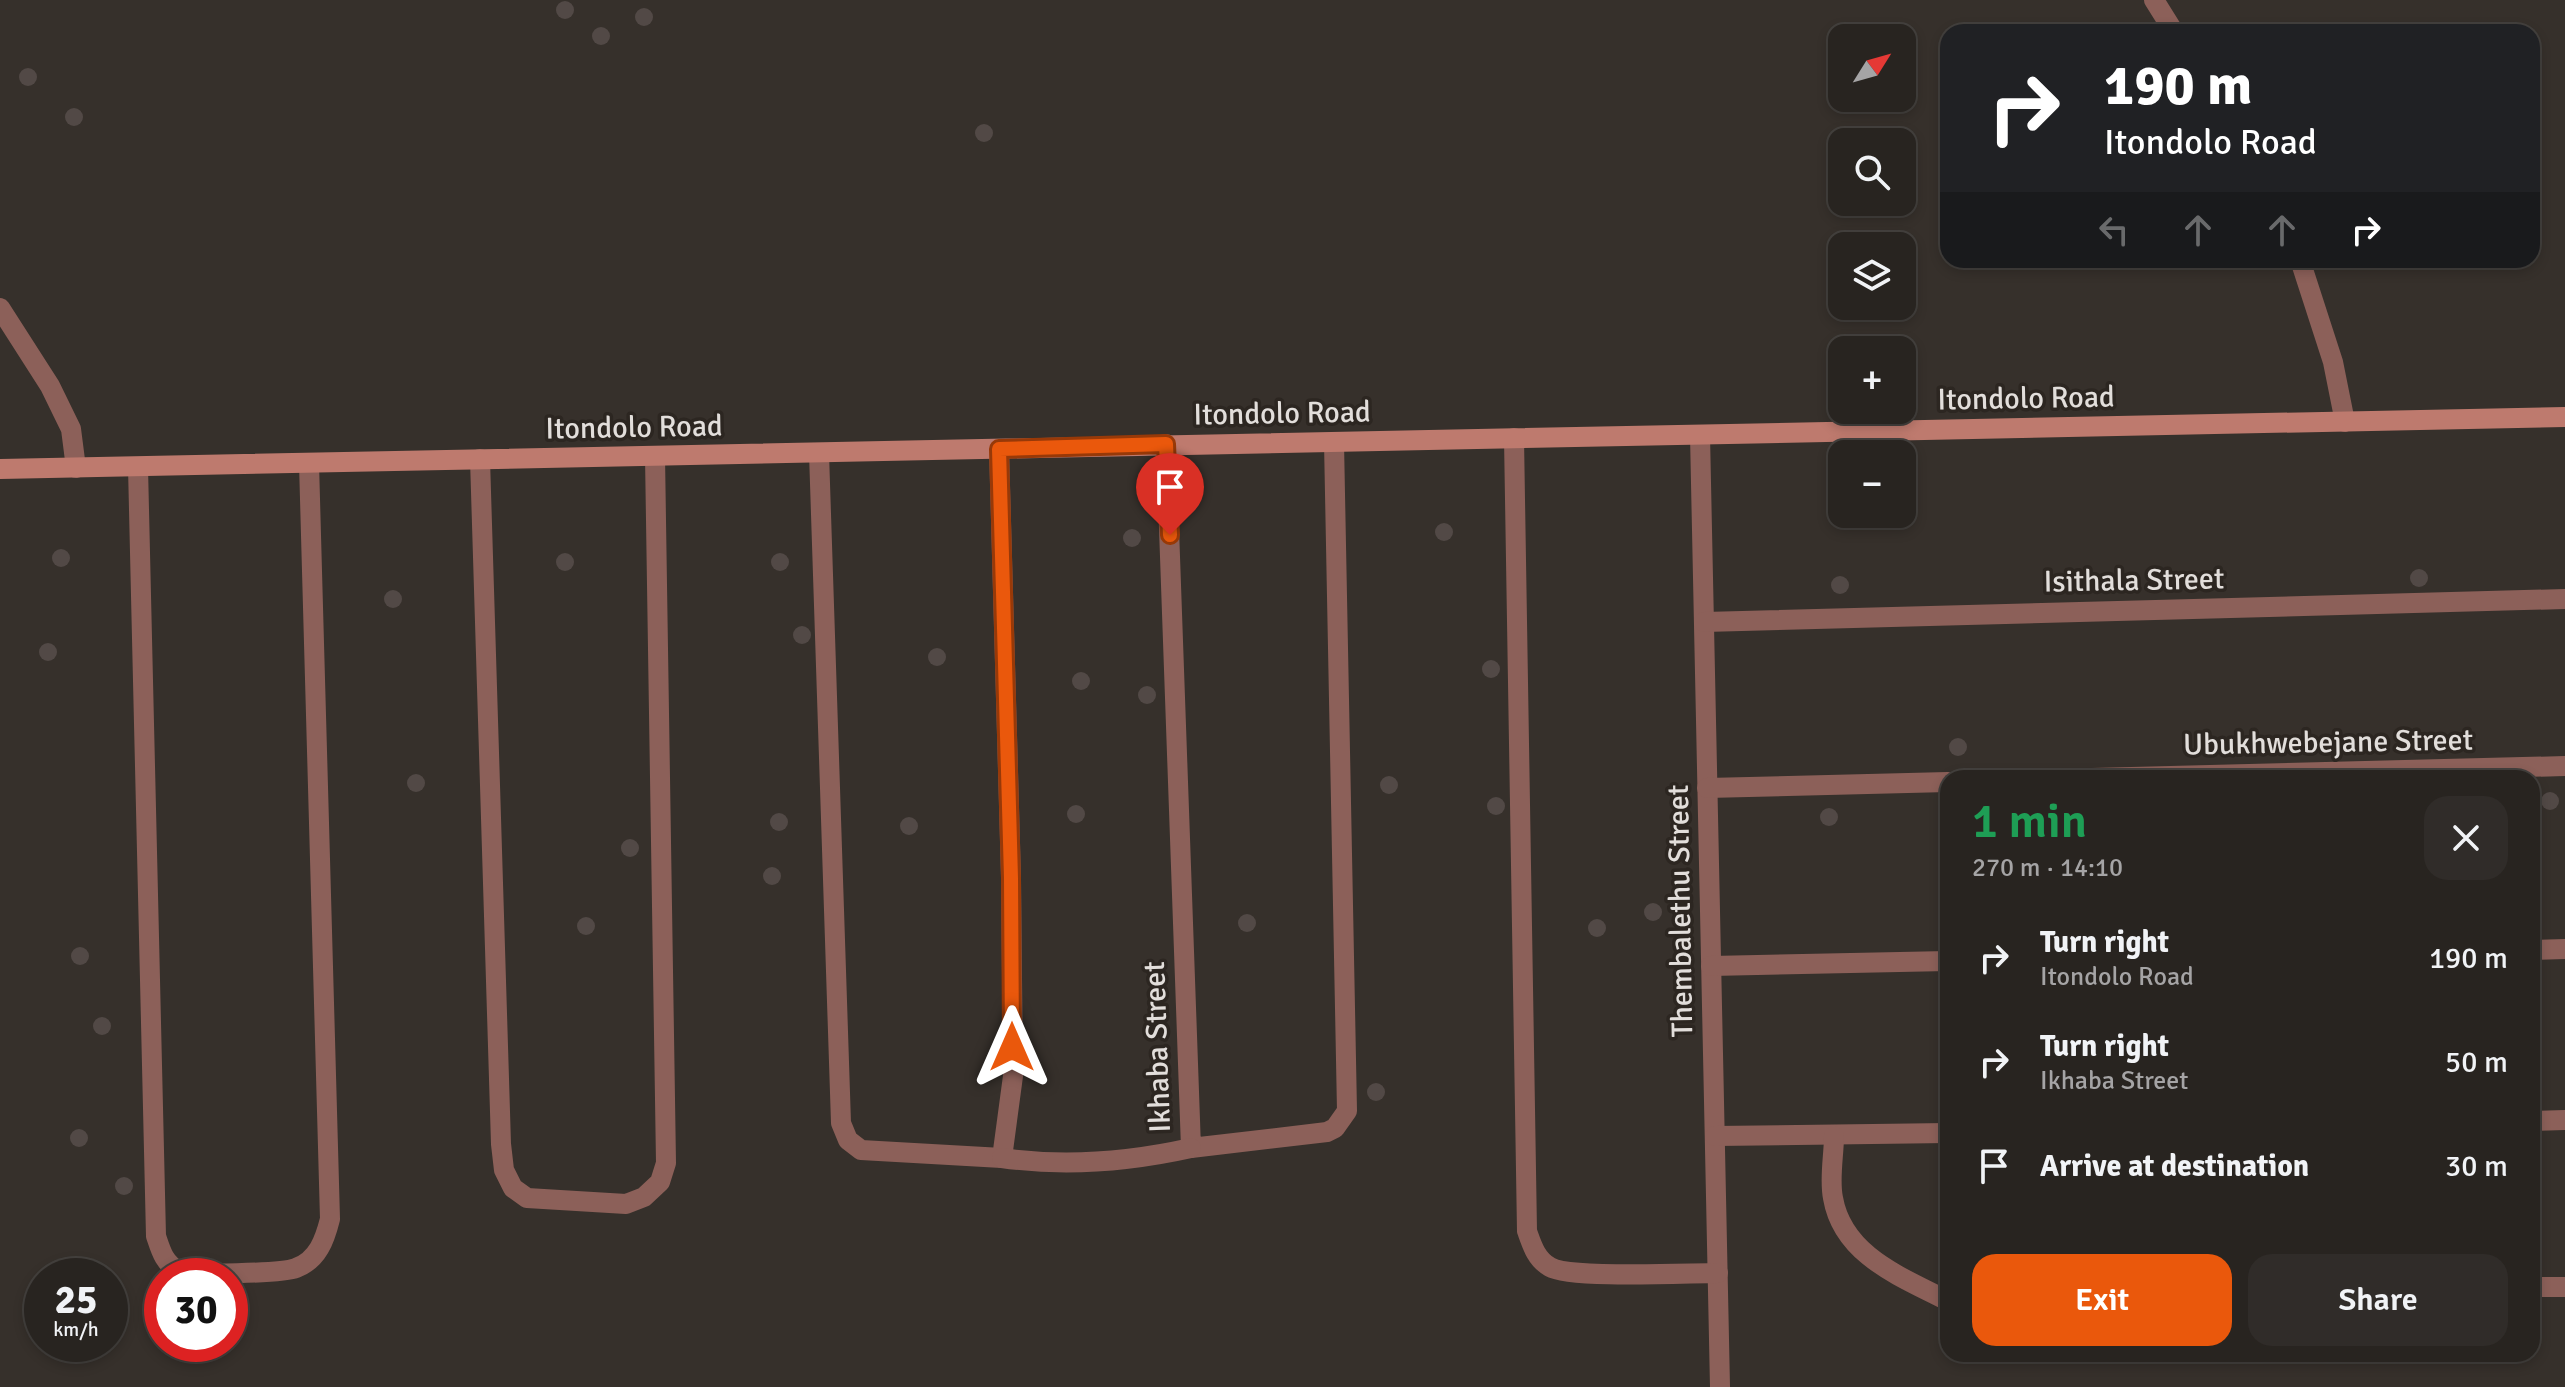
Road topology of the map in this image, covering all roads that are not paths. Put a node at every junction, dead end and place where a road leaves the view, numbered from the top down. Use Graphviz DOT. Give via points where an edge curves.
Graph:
graph roads {
  1 [pos="2154,0"];
  2 [pos="2169,24"];
  3 [pos="2303,268"];
  4 [pos="0,308"];
  5 [pos="2565,417"];
  6 [pos="2345,422"];
  7 [pos="1700,435"];
  8 [pos="1514,438"];
  9 [pos="1334,442"];
  10 [pos="1166,444"];
  11 [pos="999,449"];
  12 [pos="819,453"];
  13 [pos="655,456"];
  14 [pos="480,459"];
  15 [pos="309,463"];
  16 [pos="138,467"];
  17 [pos="76,468"];
  18 [pos="0,469"];
  19 [pos="2565,599"];
  20 [pos="1704,622"];
  21 [pos="2565,766"];
  22 [pos="2407,770"];
  23 [pos="1940,782"];
  24 [pos="1707,788"];
  25 [pos="2565,949"];
  26 [pos="2540,950"];
  27 [pos="1940,961"];
  28 [pos="1711,966"];
  29 [pos="2565,1120"];
  30 [pos="2540,1121"];
  31 [pos="1940,1133"];
  32 [pos="1715,1136"];
  33 [pos="1834,1136"];
  34 [pos="1191,1148"];
  35 [pos="1002,1158"];
  36 [pos="1718,1273"];
  37 [pos="2540,1287"];
  38 [pos="2565,1287"];
  39 [pos="1940,1297"];
  40 [pos="1720,1387"];
  1 -- 2 [label="street"];
  3 -- 6 [label="street" via="2333,362"];
  4 -- 17 [label="street" via="71,429"];
  5 -- 6 [label="street, Itondolo Road"];
  6 -- 7 [label="street, Itondolo Road"];
  7 -- 8 [label="street, Itondolo Road"];
  7 -- 20 [label="street, Thembalethu Street"];
  8 -- 9 [label="street, Itondolo Road"];
  8 -- 36 [label="street" via="1527,1231 1536,1254 1551,1268 1575,1273"];
  9 -- 10 [label="street, Itondolo Road"];
  9 -- 34 [label="street, Ikhaba Street" via="1347,1111 1327,1132"];
  10 -- 11 [label="street, Itondolo Road"];
  10 -- 34 [label="street, Ikhaba Street"];
  11 -- 12 [label="street, Itondolo Road"];
  11 -- 35 [label="street" via="1013,1076"];
  12 -- 13 [label="street, Itondolo Road"];
  12 -- 35 [label="street" via="841,1123 848,1140 861,1150"];
  13 -- 14 [label="street, Itondolo Road"];
  13 -- 14 [label="street" via="666,1163 660,1182 626,1204 527,1198 513,1188 504,1170"];
  14 -- 15 [label="street, Itondolo Road"];
  15 -- 16 [label="street, Itondolo Road"];
  15 -- 16 [label="street" via="330,1219 325,1241 295,1269 199,1275 180,1272 163,1258 156,1236"];
  16 -- 17 [label="street, Itondolo Road"];
  17 -- 18 [label="street, Itondolo Road"];
  19 -- 20 [label="street, Isithala Street"];
  20 -- 24 [label="street, Thembalethu Street"];
  21 -- 22 [label="street, Ubukhwebejane Street"];
  23 -- 24 [label="street"];
  24 -- 28 [label="street, Thembalethu Street"];
  25 -- 26 [label="street"];
  27 -- 28 [label="street"];
  28 -- 32 [label="street, Thembalethu Street"];
  29 -- 30 [label="street"];
  31 -- 33 [label="street"];
  32 -- 33 [label="street"];
  32 -- 36 [label="street, Thembalethu Street"];
  33 -- 39 [label="street" via="1832,1197 1853,1243 1876,1263"];
  34 -- 35 [label="street" via="1088,1163"];
  36 -- 40 [label="street, Thembalethu Street"];
  37 -- 38 [label="street"];
}
